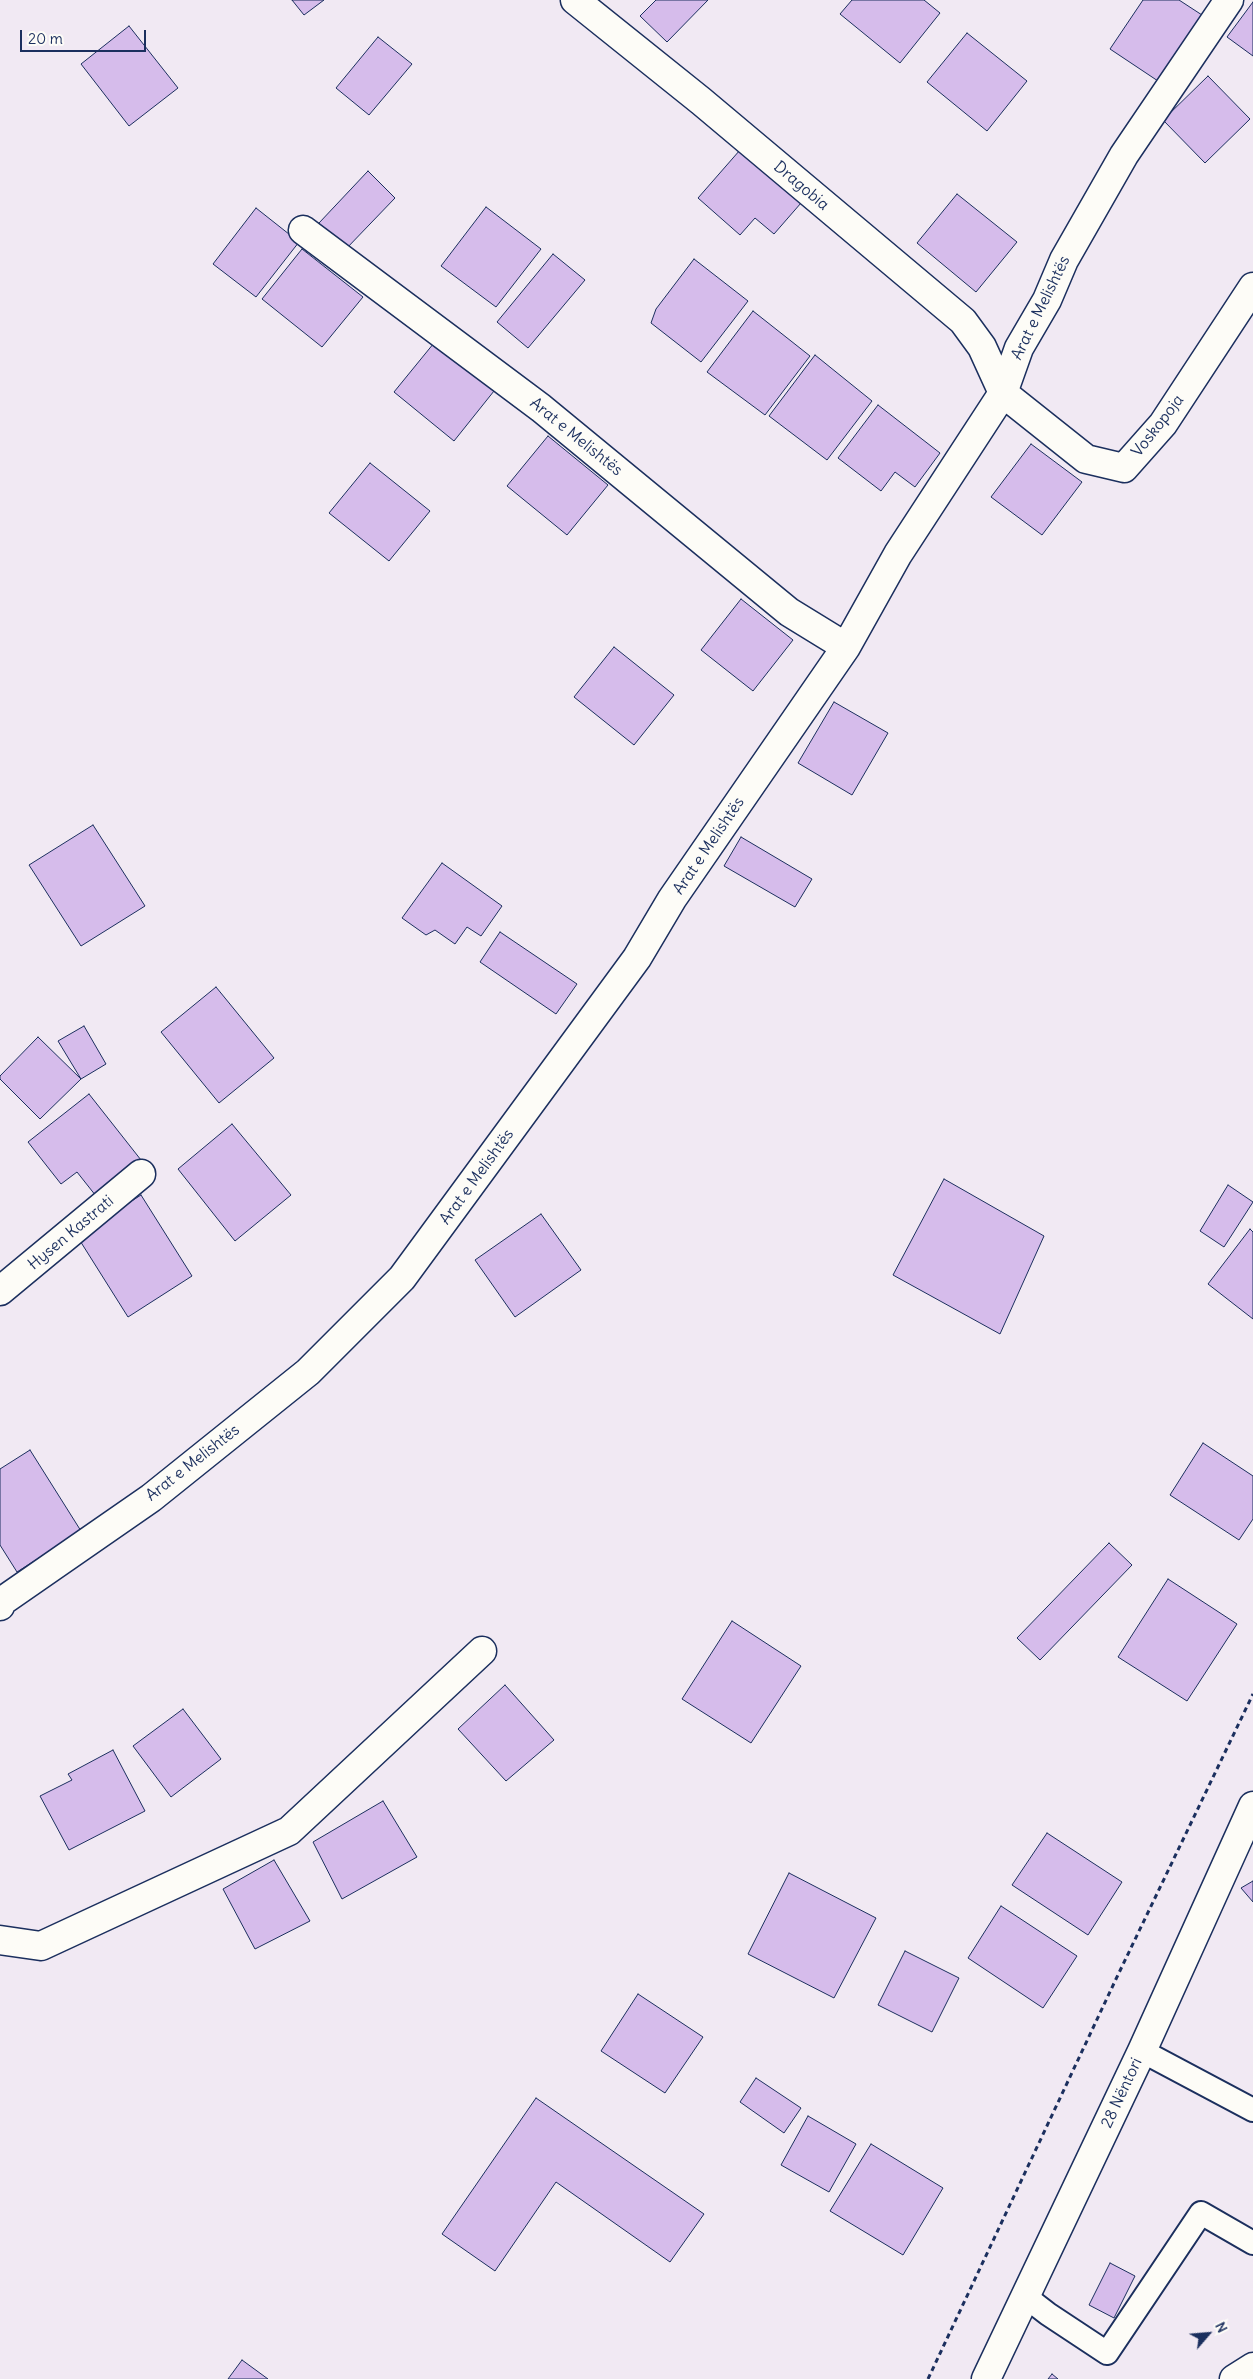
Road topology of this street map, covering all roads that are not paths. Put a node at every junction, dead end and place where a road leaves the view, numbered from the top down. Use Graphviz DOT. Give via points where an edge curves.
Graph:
graph roads {
  1 [pos="575,0"];
  2 [pos="1229,0"];
  3 [pos="303,230"];
  4 [pos="1253,287"];
  5 [pos="1003,394"];
  6 [pos="846,647"];
  7 [pos="141,1174"];
  8 [pos="0,1291"];
  9 [pos="0,1606"];
  10 [pos="482,1651"];
  11 [pos="1253,1806"];
  12 [pos="0,1940"];
  13 [pos="1142,2051"];
  14 [pos="1253,2110"];
  15 [pos="1253,2243"];
  16 [pos="1026,2297"];
  17 [pos="1253,2367"];
  18 [pos="986,2379"];
  19 [pos="1234,2379"];
  1 -- 5 [label="street, Dragobia" via="963,321 982,347"];
  2 -- 5 [label="street, Arat e Melishtës" via="1124,155 1064,260 1047,300 1019,348"];
  3 -- 6 [label="street, Arat e Melishtës" via="542,408 789,612"];
  4 -- 5 [label="street, Voskopoja" via="1164,424 1124,468 1086,459"];
  5 -- 6 [label="street, Arat e Melishtës" via="898,554"];
  6 -- 9 [label="street, Arat e Melishtës" via="672,899 637,958 402,1278 308,1372 150,1498"];
  7 -- 8 [label="street, Hysen Kastrati"];
  10 -- 12 [label="street" via="289,1830 41,1946"];
  11 -- 13 [label="street, 28 Nëntori"];
  13 -- 14 [label="lane"];
  13 -- 16 [label="street, 28 Nëntori"];
  15 -- 16 [label="lane" via="1201,2213 1107,2353"];
  16 -- 18 [label="street, 28 Nëntori"];
  17 -- 19 [label="street"];
}
